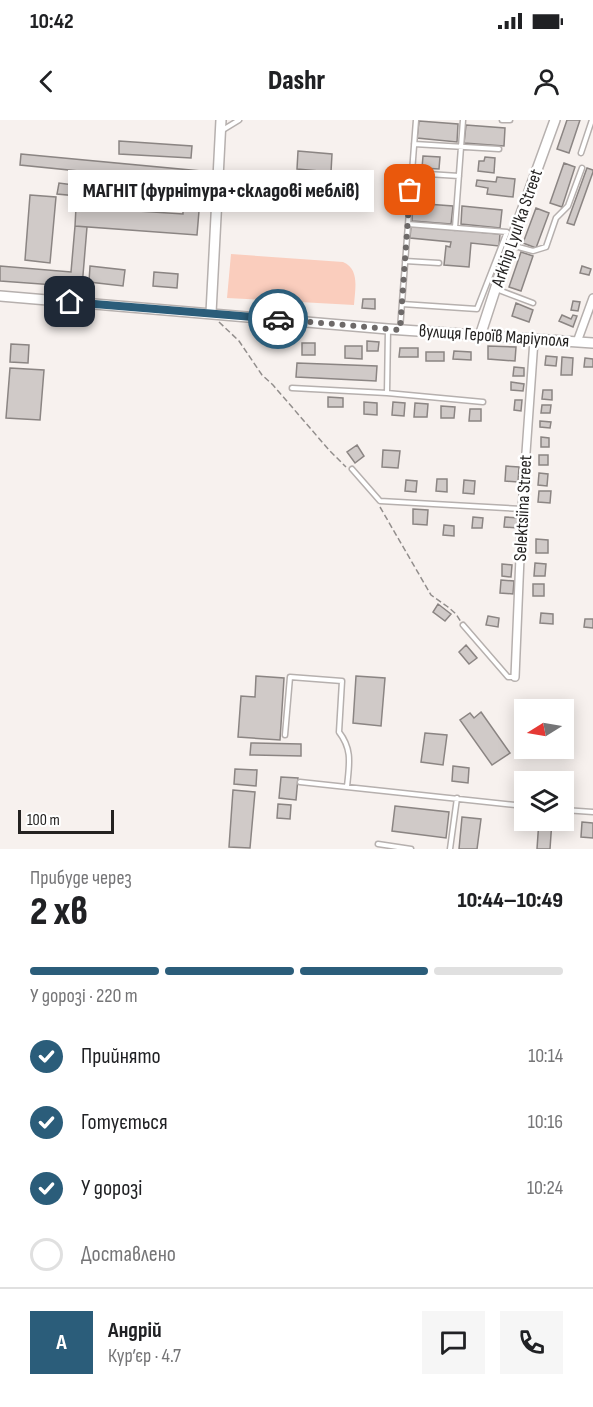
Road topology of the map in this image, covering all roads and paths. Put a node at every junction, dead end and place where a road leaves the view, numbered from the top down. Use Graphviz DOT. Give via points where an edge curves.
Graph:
graph roads {
  1 [pos="221,120"];
  2 [pos="239,120"];
  3 [pos="416,120"];
  4 [pos="463,120"];
  5 [pos="502,120"];
  6 [pos="510,120"];
  7 [pos="555,120"];
  8 [pos="592,120"];
  9 [pos="220,132"];
  10 [pos="414,144"];
  11 [pos="461,147"];
  12 [pos="500,149"];
  13 [pos="581,153"];
  14 [pos="582,168"];
  15 [pos="412,173"];
  16 [pos="459,176"];
  17 [pos="408,224"];
  18 [pos="455,228"];
  19 [pos="510,244"];
  20 [pos="405,261"];
  21 [pos="439,263"];
  22 [pos="495,289"];
  23 [pos="0,296"];
  24 [pos="593,298"];
  25 [pos="533,303"];
  26 [pos="402,304"];
  27 [pos="211,314"];
  28 [pos="388,329"];
  29 [pos="400,330"];
  30 [pos="480,336"];
  31 [pos="534,340"];
  32 [pos="577,342"];
  33 [pos="593,343"];
  34 [pos="292,388"];
  35 [pos="387,393"];
  36 [pos="483,402"];
  37 [pos="352,469"];
  38 [pos="380,501"];
  39 [pos="522,509"];
  40 [pos="463,625"];
  41 [pos="515,677"];
  42 [pos="285,735"];
  43 [pos="300,782"];
  44 [pos="347,787"];
  45 [pos="457,798"];
  46 [pos="514,805"];
  47 [pos="574,811"];
  48 [pos="593,813"];
  49 [pos="378,844"];
  50 [pos="411,849"];
  51 [pos="450,849"];
  1 -- 9 [label="street"];
  2 -- 9 [label="lane"];
  3 -- 10 [label="lane"];
  4 -- 11 [label="lane"];
  5 -- 6 [label="lane"];
  7 -- 19 [label="street, Arkhip Lyul'ka Street"];
  8 -- 13 [label="lane"];
  9 -- 27 [label="street"];
  10 -- 11 [label="lane"];
  10 -- 15 [label="lane"];
  11 -- 12 [label="lane"];
  11 -- 16 [label="lane"];
  14 -- 19 [label="lane" via="568,206 556,218 546,247 533,251"];
  15 -- 16 [label="lane"];
  15 -- 17 [label="lane"];
  16 -- 18 [label="lane"];
  17 -- 18 [label="lane"];
  17 -- 20 [label="lane"];
  18 -- 26 [label="lane" via="507,232 477,309"];
  19 -- 22 [label="street, Arkhip Lyul'ka Street"];
  20 -- 21 [label="lane"];
  20 -- 26 [label="lane"];
  22 -- 25 [label="lane"];
  22 -- 30 [label="street, Arkhip Lyul'ka Street"];
  23 -- 27 [label="street, вулиця Героїв Маріуполя"];
  24 -- 32 [label="street"];
  26 -- 29 [label="lane"];
  27 -- 28 [label="street, вулиця Героїв Маріуполя"];
  27 -- 37 [label="path" via="239,340 262,375 329,450"];
  28 -- 29 [label="street, вулиця Героїв Маріуполя"];
  28 -- 35 [label="lane"];
  29 -- 30 [label="street, вулиця Героїв Маріуполя"];
  30 -- 31 [label="street, вулиця Героїв Маріуполя"];
  31 -- 32 [label="street, вулиця Героїв Маріуполя"];
  31 -- 39 [label="street, Selektsiina Street"];
  32 -- 33 [label="street, вулиця Героїв Маріуполя"];
  34 -- 35 [label="lane"];
  35 -- 36 [label="lane"];
  37 -- 38 [label="lane"];
  38 -- 39 [label="lane"];
  38 -- 40 [label="path" via="381,510 430,596 456,614"];
  39 -- 41 [label="street, Selektsiina Street"];
  40 -- 41 [label="lane" via="508,677"];
  42 -- 44 [label="lane" via="290,677 342,681 339,732 346,741 349,759"];
  43 -- 44 [label="lane"];
  44 -- 45 [label="lane"];
  45 -- 46 [label="lane"];
  45 -- 51 [label="lane"];
  47 -- 48 [label="lane"];
  49 -- 50 [label="lane"];
}
